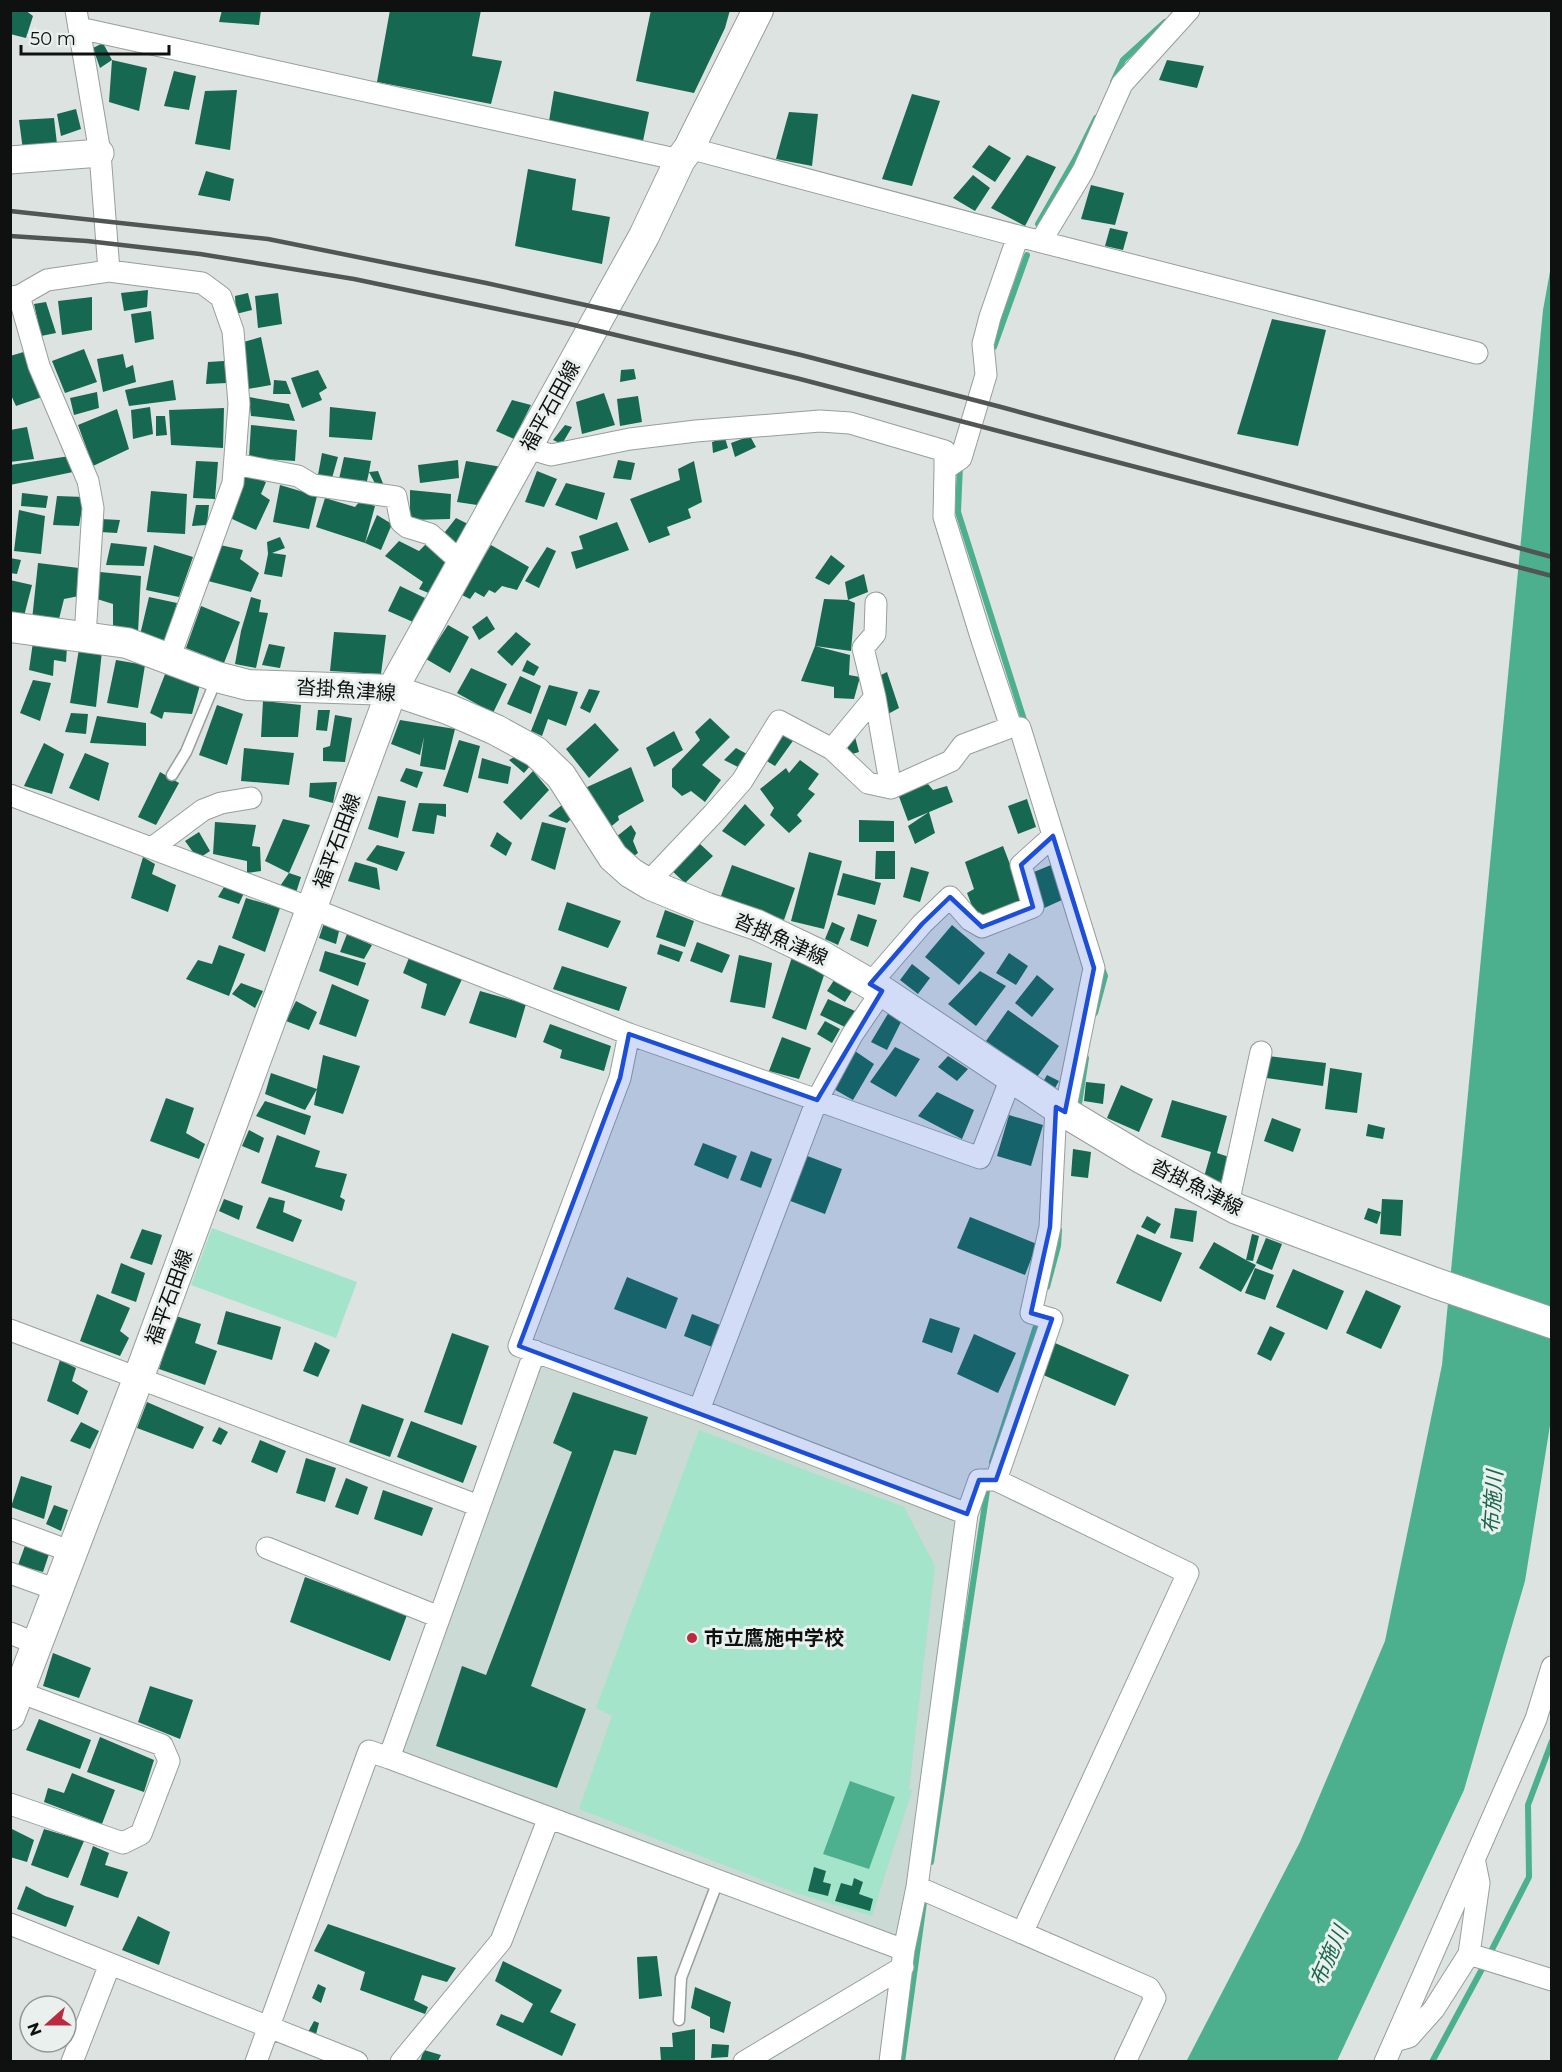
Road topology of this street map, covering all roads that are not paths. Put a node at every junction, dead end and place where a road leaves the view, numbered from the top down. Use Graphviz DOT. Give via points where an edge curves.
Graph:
graph roads {
  1 [pos="758,10"];
  2 [pos="1189,10"];
  3 [pos="77,19"];
  4 [pos="100,153"];
  5 [pos="685,154"];
  6 [pos="10,160"];
  7 [pos="1018,236"];
  8 [pos="1041,242"];
  9 [pos="109,270"];
  10 [pos="15,297"];
  11 [pos="1477,353"];
  12 [pos="527,448"];
  13 [pos="235,464"];
  14 [pos="945,469"];
  15 [pos="462,563"];
  16 [pos="876,603"];
  17 [pos="10,627"];
  18 [pos="85,637"];
  19 [pos="169,659"];
  20 [pos="217,677"];
  21 [pos="392,690"];
  22 [pos="875,696"];
  23 [pos="1011,727"];
  24 [pos="832,750"];
  25 [pos="172,775"];
  26 [pos="891,788"];
  27 [pos="10,795"];
  28 [pos="251,798"];
  29 [pos="1053,836"];
  30 [pos="152,848"];
  31 [pos="651,885"];
  32 [pos="313,909"];
  33 [pos="876,988"];
  34 [pos="629,1034"];
  35 [pos="1261,1052"];
  36 [pos="1011,1078"];
  37 [pos="817,1100"];
  38 [pos="1061,1109"];
  39 [pos="1228,1204"];
  40 [pos="1551,1323"];
  41 [pos="10,1330"];
  42 [pos="535,1351"];
  43 [pos="138,1379"];
  44 [pos="699,1410"];
  45 [pos="996,1480"];
  46 [pos="479,1506"];
  47 [pos="967,1514"];
  48 [pos="10,1529"];
  49 [pos="267,1548"];
  50 [pos="72,1552"];
  51 [pos="10,1573"];
  52 [pos="57,1590"];
  53 [pos="439,1617"];
  54 [pos="24,1638"];
  55 [pos="1551,1667"];
  56 [pos="15,1704"];
  57 [pos="389,1758"];
  58 [pos="10,1804"];
  59 [pos="548,1820"];
  60 [pos="1475,1860"];
  61 [pos="718,1881"];
  62 [pos="917,1887"];
  63 [pos="10,1924"];
  64 [pos="1022,1933"];
  65 [pos="1469,1954"];
  66 [pos="904,1959"];
  67 [pos="110,1964"];
  68 [pos="1551,1980"];
  69 [pos="679,2020"];
  70 [pos="268,2026"];
  71 [pos="1395,2042"];
  72 [pos="72,2061"];
  73 [pos="256,2061"];
  74 [pos="357,2061"];
  75 [pos="402,2061"];
  76 [pos="744,2061"];
  77 [pos="890,2061"];
  78 [pos="1125,2061"];
  79 [pos="1385,2061"];
  1 -- 5 [label="main road, 福平石田線"];
  2 -- 8 [label="street" via="1122,84 1083,171"];
  3 -- 4 [label="street"];
  3 -- 5 [label="street"];
  4 -- 6 [label="street"];
  4 -- 9 [label="street"];
  5 -- 7 [label="street"];
  5 -- 12 [label="main road, 福平石田線"];
  7 -- 8 [label="street"];
  7 -- 14 [label="street" via="983,344 987,375 961,458"];
  8 -- 11 [label="street"];
  9 -- 10 [label="street" via="46,280"];
  9 -- 13 [label="street" via="202,283 221,297 233,331 239,405"];
  10 -- 18 [label="street" via="39,366 88,481 93,508"];
  12 -- 14 [label="street" via="551,455 630,439 820,421 850,423 945,452"];
  12 -- 15 [label="main road, 福平石田線"];
  13 -- 15 [label="street" via="298,476 313,485 396,497 401,522 430,534"];
  13 -- 19 [label="street" via="233,483"];
  14 -- 23 [label="street" via="944,517"];
  15 -- 21 [label="main road, 福平石田線"];
  16 -- 22 [label="street" via="874,634 863,648"];
  17 -- 18 [label="main road, 沓掛魚津線"];
  18 -- 19 [label="main road, 沓掛魚津線" via="127,643"];
  19 -- 20 [label="main road, 沓掛魚津線"];
  20 -- 21 [label="main road, 沓掛魚津線" via="248,685"];
  20 -- 25 [label="lane" via="186,752"];
  21 -- 31 [label="main road, 沓掛魚津線" via="448,709 536,752 561,776 613,857"];
  21 -- 32 [label="main road, 福平石田線"];
  22 -- 24 [label="street"];
  22 -- 26 [label="street"];
  23 -- 26 [label="street" via="963,746 951,761"];
  23 -- 29 [label="street" via="1020,728"];
  24 -- 26 [label="street" via="868,783"];
  24 -- 31 [label="street" via="779,721 742,781 657,873"];
  27 -- 30 [label="street"];
  28 -- 30 [label="street" via="221,802 203,810"];
  29 -- 33 [label="street" via="1021,865 1033,907 982,927 970,920 950,897 922,924"];
  29 -- 38 [label="street" via="1094,968"];
  30 -- 32 [label="street"];
  31 -- 33 [label="main road, 沓掛魚津線" via="757,925 820,954"];
  32 -- 34 [label="street"];
  32 -- 43 [label="main road, 福平石田線"];
  33 -- 36 [label="main road, 沓掛魚津線"];
  33 -- 37 [label="street"];
  34 -- 37 [label="street"];
  34 -- 42 [label="street" via="620,1078 519,1346"];
  35 -- 39 [label="street"];
  36 -- 37 [label="street" via="980,1158"];
  36 -- 38 [label="main road, 沓掛魚津線"];
  37 -- 44 [label="street"];
  38 -- 39 [label="main road, 沓掛魚津線" via="1141,1158"];
  38 -- 45 [label="street" via="1050,1227 1031,1313 1052,1319"];
  39 -- 40 [label="main road, 沓掛魚津線"];
  41 -- 43 [label="street"];
  42 -- 44 [label="street"];
  42 -- 46 [label="street"];
  43 -- 46 [label="street"];
  43 -- 50 [label="main road, 福平石田線"];
  44 -- 47 [label="street"];
  45 -- 47 [label="street" via="979,1480"];
  45 -- 64 [label="street" via="1188,1573"];
  46 -- 53 [label="street"];
  47 -- 62 [label="street"];
  48 -- 50 [label="street"];
  49 -- 53 [label="street"];
  50 -- 52 [label="main road, 福平石田線"];
  51 -- 52 [label="street"];
  52 -- 54 [label="main road, 福平石田線"];
  53 -- 57 [label="street"];
  54 -- 56 [label="main road, 福平石田線"];
  55 -- 60 [label="street" via="1536,1719"];
  56 -- 58 [label="street" via="162,1745 169,1761 141,1834 123,1844"];
  57 -- 59 [label="street"];
  57 -- 70 [label="street" via="369,1751"];
  59 -- 61 [label="street"];
  59 -- 75 [label="street" via="501,1941"];
  60 -- 65 [label="street" via="1479,1883"];
  60 -- 71 [label="street"];
  61 -- 66 [label="street"];
  61 -- 69 [label="lane" via="681,1978"];
  62 -- 64 [label="street"];
  62 -- 66 [label="street"];
  63 -- 67 [label="street"];
  64 -- 78 [label="street" via="1149,1988 1155,1998"];
  65 -- 68 [label="street"];
  65 -- 71 [label="street" via="1434,2009 1410,2037"];
  66 -- 76 [label="street"];
  66 -- 77 [label="street"];
  67 -- 70 [label="street"];
  67 -- 72 [label="street"];
  70 -- 73 [label="street"];
  70 -- 74 [label="street"];
  71 -- 79 [label="street"];
}
